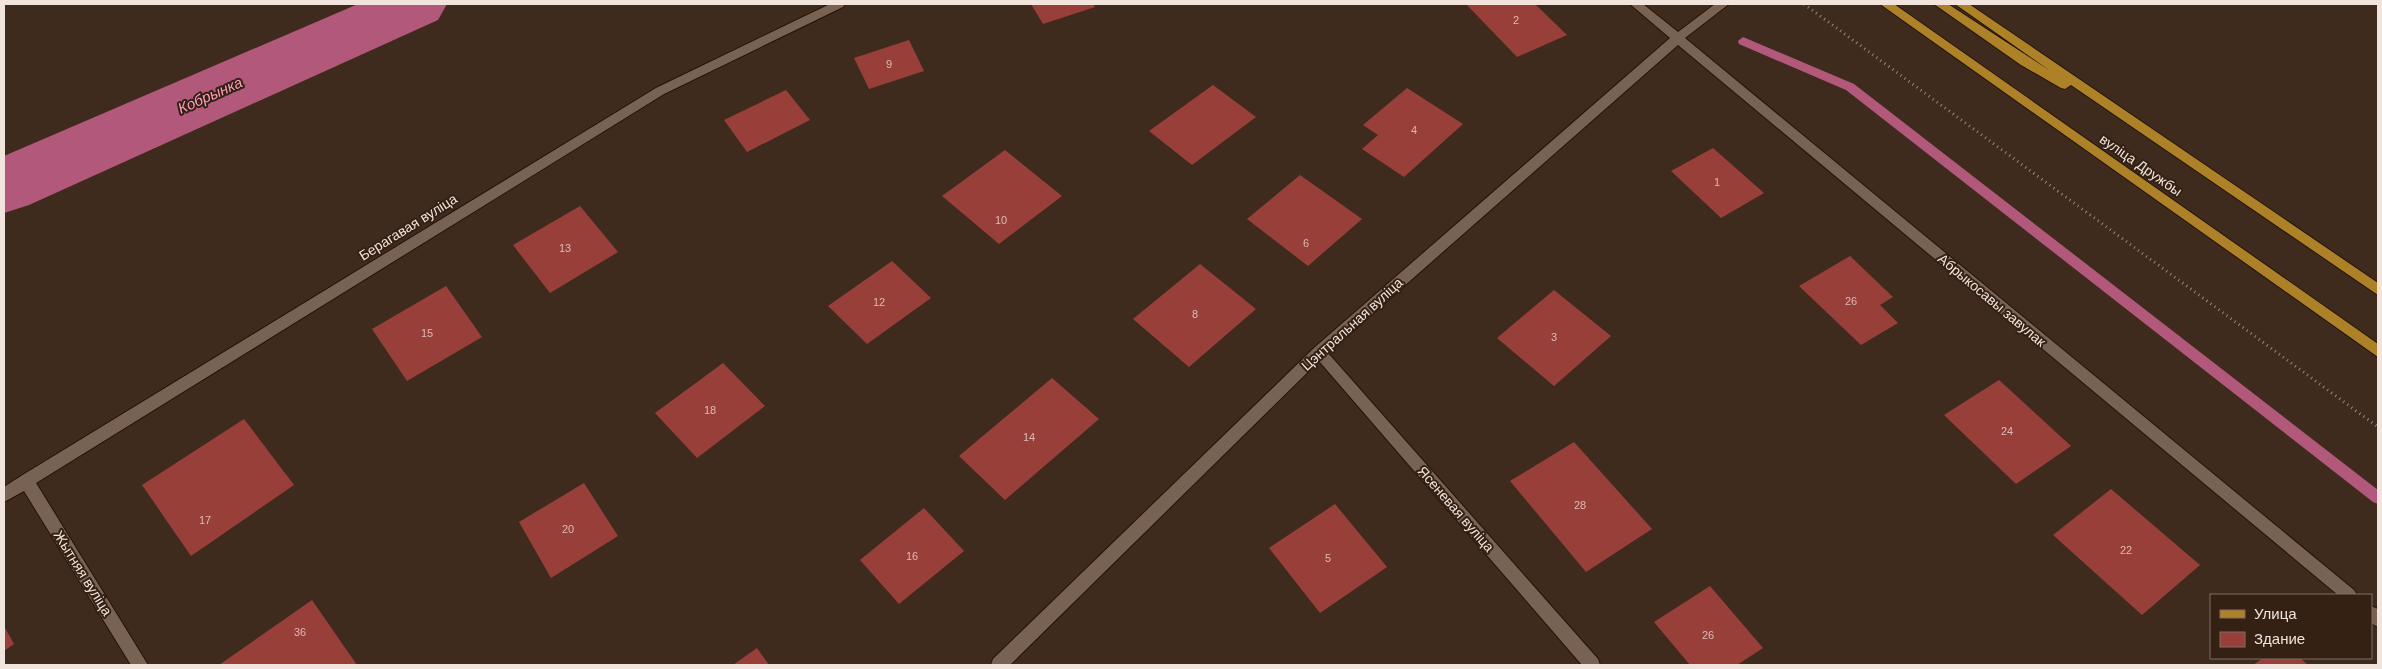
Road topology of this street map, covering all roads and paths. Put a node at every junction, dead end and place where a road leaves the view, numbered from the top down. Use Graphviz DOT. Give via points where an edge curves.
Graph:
graph roads {
  1 [pos="839,4"];
  2 [pos="1636,4"];
  3 [pos="1723,4"];
  4 [pos="1804,4"];
  5 [pos="1886,4"];
  6 [pos="1940,4"];
  7 [pos="1961,4"];
  8 [pos="1678,38"];
  9 [pos="2148,132"];
  10 [pos="2378,290"];
  11 [pos="2378,351"];
  12 [pos="1319,352"];
  13 [pos="2378,427"];
  14 [pos="26,481"];
  15 [pos="4,495"];
  16 [pos="2348,594"];
  17 [pos="140,665"];
  18 [pos="999,665"];
  19 [pos="1592,665"];
  1 -- 14 [label="street, Берагавая вуліца" via="660,92"];
  2 -- 8 [label="street, Абрыкосавы завулак"];
  3 -- 8 [label="street, Цэнтральная вуліца"];
  4 -- 13 [label="path"];
  5 -- 11 [label="main road, вуліца Дружбы"];
  6 -- 9 [label="main road" via="2025,62"];
  7 -- 9 [label="main road"];
  8 -- 12 [label="street, Цэнтральная вуліца"];
  8 -- 16 [label="street, Абрыкосавы завулак"];
  9 -- 10 [label="main road"];
  12 -- 18 [label="street, Цэнтральная вуліца"];
  12 -- 19 [label="street, Ясеневая вуліца"];
  14 -- 15 [label="street, Берагавая вуліца"];
  14 -- 17 [label="street, Жытняя вуліца"];
}
